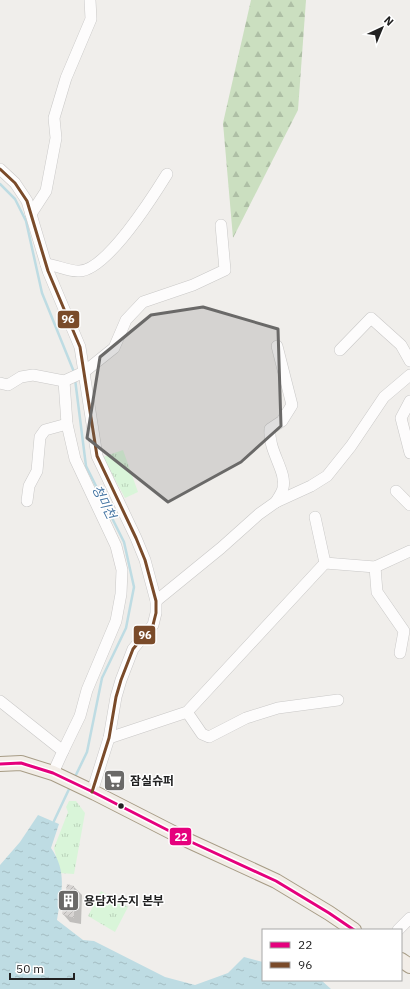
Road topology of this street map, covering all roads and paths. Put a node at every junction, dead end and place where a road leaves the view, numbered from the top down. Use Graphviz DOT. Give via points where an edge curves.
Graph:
graph roads {
  1 [pos="90,0"];
  2 [pos="0,169"];
  3 [pos="167,174"];
  4 [pos="31,214"];
  5 [pos="221,225"];
  6 [pos="46,264"];
  7 [pos="277,346"];
  8 [pos="340,350"];
  9 [pos="410,361"];
  10 [pos="84,372"];
  11 [pos="410,375"];
  12 [pos="64,382"];
  13 [pos="0,383"];
  14 [pos="410,401"];
  15 [pos="67,424"];
  16 [pos="410,453"];
  17 [pos="396,491"];
  18 [pos="27,501"];
  19 [pos="276,502"];
  20 [pos="410,505"];
  21 [pos="315,517"];
  22 [pos="410,551"];
  23 [pos="325,563"];
  24 [pos="375,566"];
  25 [pos="156,601"];
  26 [pos="400,653"];
  27 [pos="338,700"];
  28 [pos="0,701"];
  29 [pos="186,712"];
  30 [pos="109,738"];
  31 [pos="63,751"];
  32 [pos="0,764"];
  33 [pos="55,774"];
  34 [pos="89,790"];
  35 [pos="410,918"];
  36 [pos="353,929"];
  37 [pos="399,929"];
  1 -- 4 [label="street" via="91,19 66,78 54,118 56,138 46,191"];
  2 -- 4 [label="street" via="15,183 27,201"];
  3 -- 6 [label="street" via="133,226 90,268 79,271"];
  4 -- 6 [label="street"];
  5 -- 10 [label="street" via="225,270 193,285 143,302 126,320 114,348"];
  6 -- 10 [label="street" via="80,347"];
  7 -- 19 [label="street" via="292,405 282,421 270,429 269,439 283,476 284,488"];
  8 -- 9 [label="street" via="371,318 401,345"];
  10 -- 12 [label="street"];
  10 -- 25 [label="street" via="97,456 145,560"];
  11 -- 19 [label="street" via="384,397 327,476"];
  12 -- 13 [label="street" via="33,375 21,377 8,385"];
  12 -- 15 [label="street"];
  14 -- 16 [label="street" via="401,418"];
  15 -- 18 [label="street" via="45,430 40,437 37,471 29,486"];
  15 -- 31 [label="street" via="75,459 116,546 122,570 116,621 87,690 80,716"];
  17 -- 20 [label="street"];
  19 -- 25 [label="street"];
  21 -- 23 [label="street"];
  22 -- 24 [label="street"];
  23 -- 24 [label="street"];
  23 -- 29 [label="street"];
  24 -- 26 [label="street" via="377,592 404,631"];
  25 -- 30 [label="street" via="153,624 133,649 127,662 116,697"];
  27 -- 29 [label="street" via="278,708 246,718 209,737 202,734"];
  28 -- 31 [label="street"];
  29 -- 30 [label="street"];
  30 -- 34 [label="street"];
  31 -- 33 [label="street"];
  32 -- 33 [label="main road" via="21,763"];
  33 -- 34 [label="main road"];
  34 -- 36 [label="main road" via="189,841 276,881"];
  35 -- 37 [label="street"];
}
